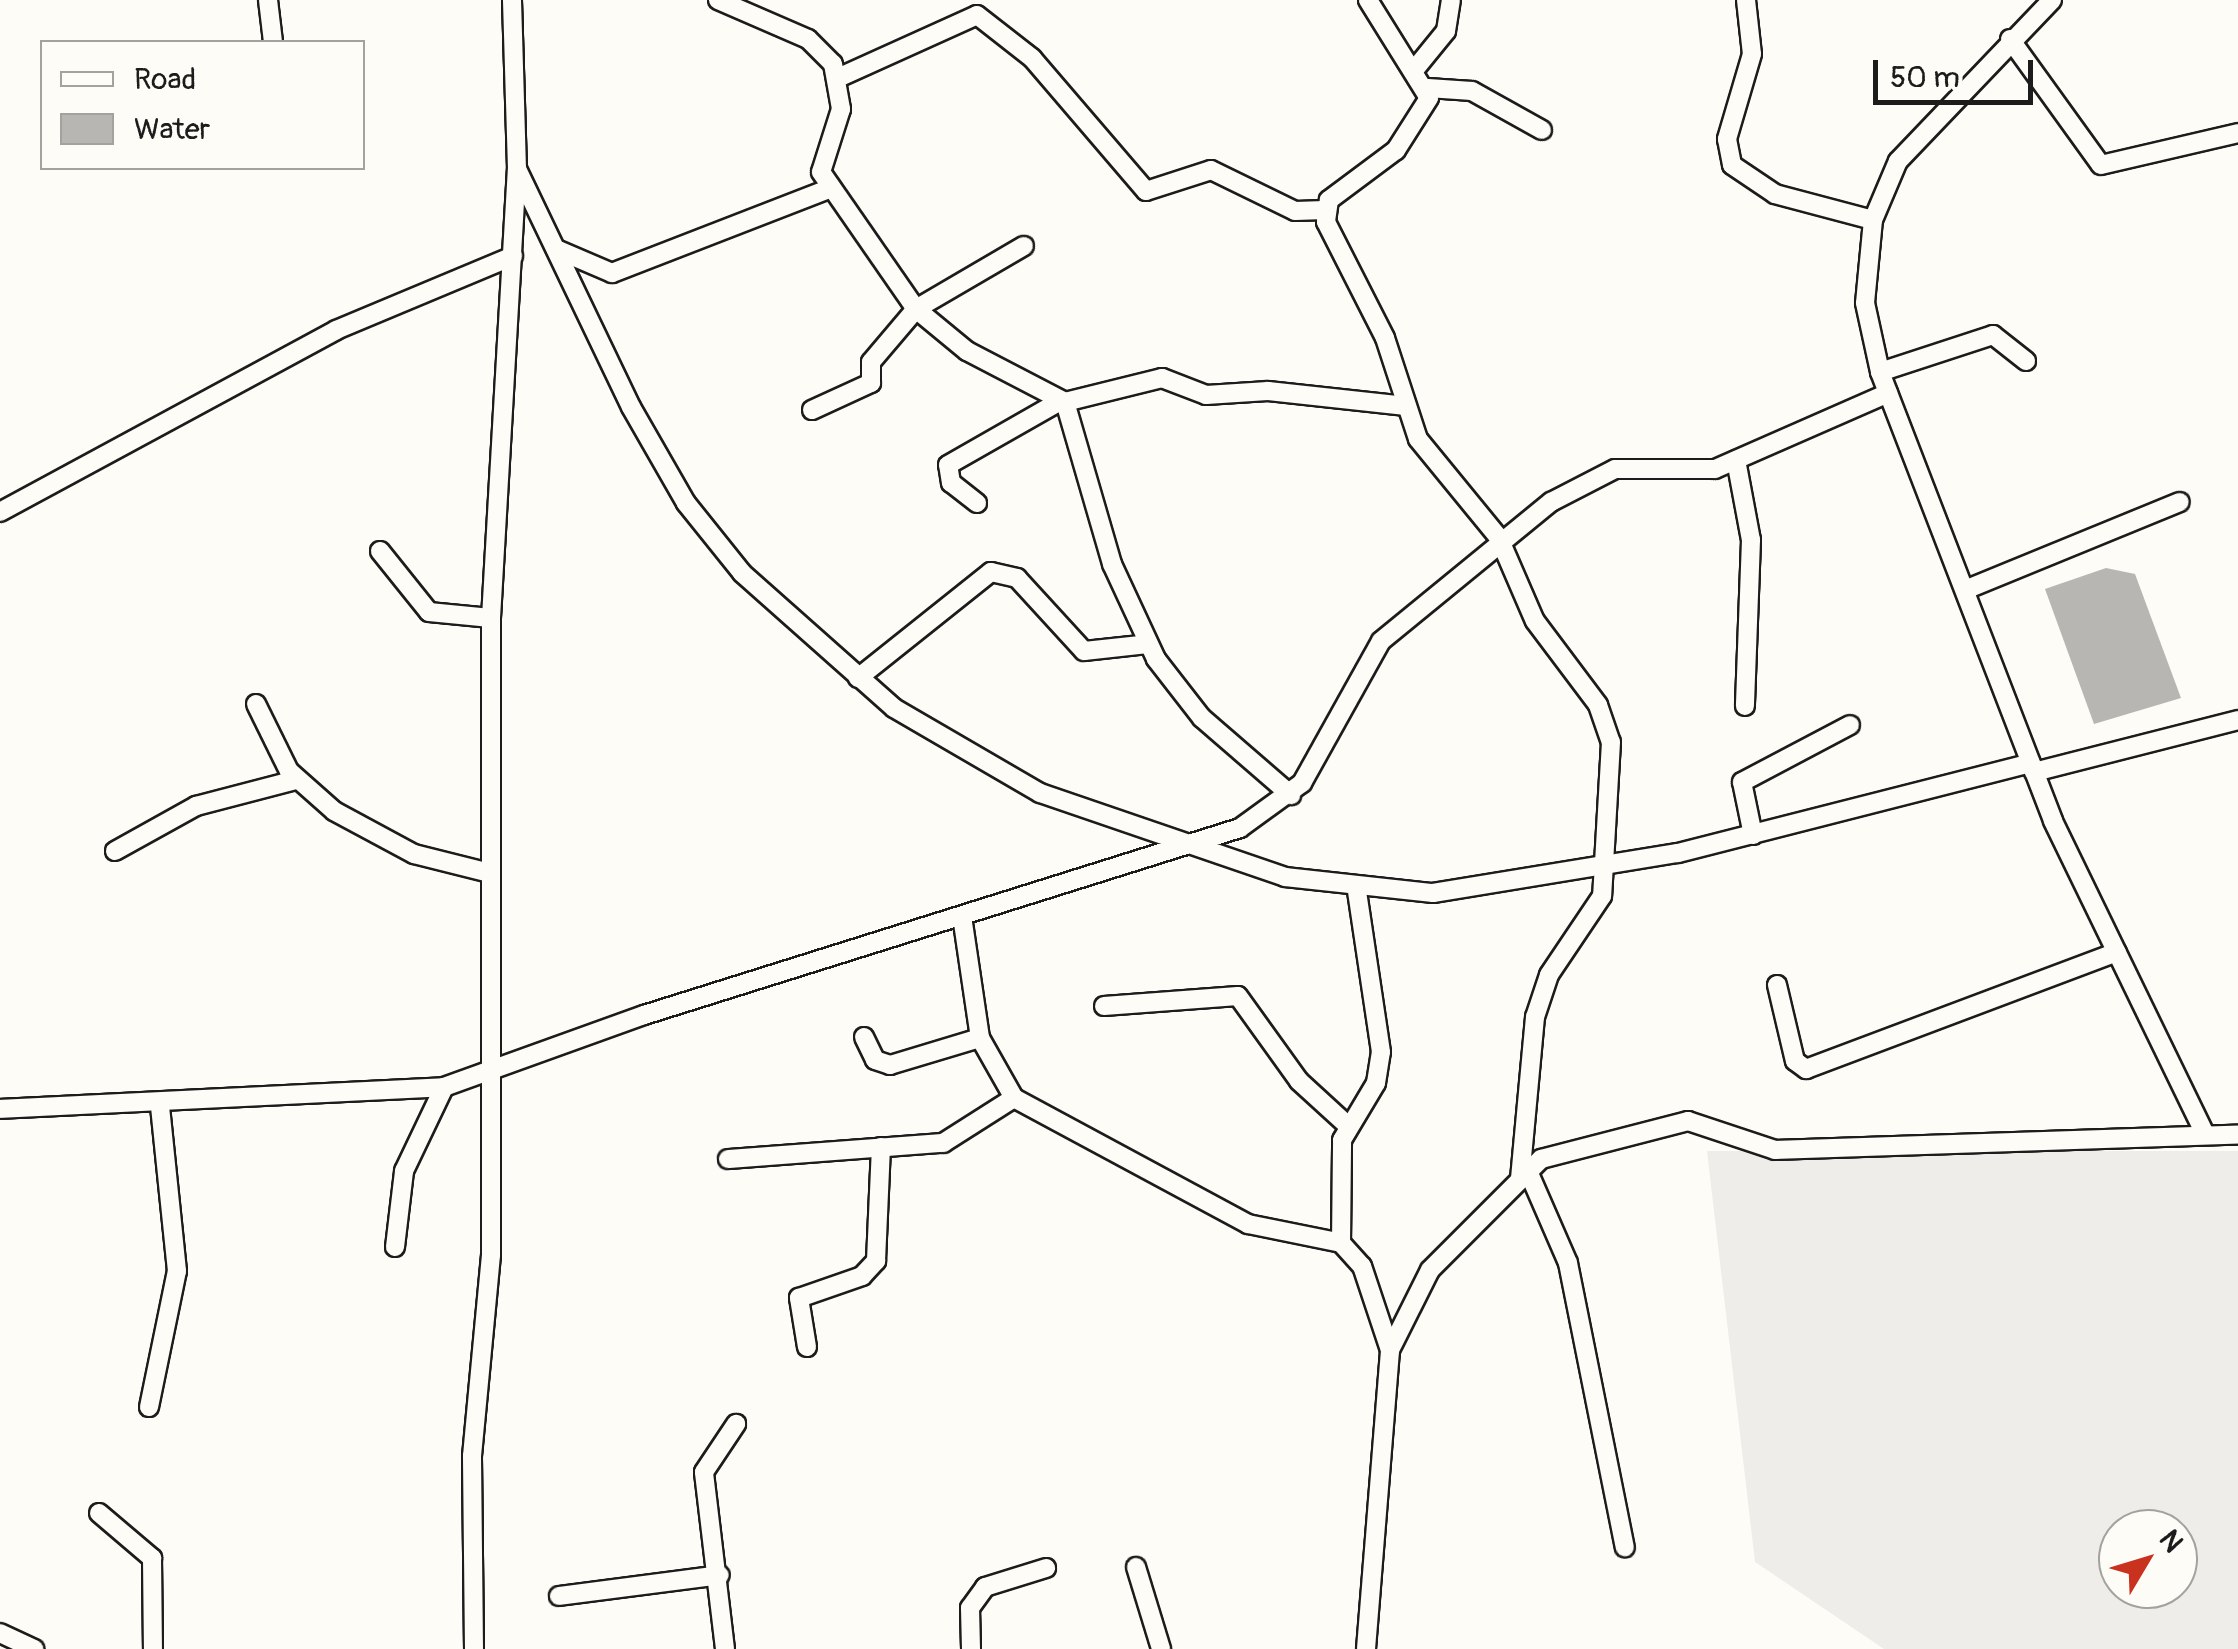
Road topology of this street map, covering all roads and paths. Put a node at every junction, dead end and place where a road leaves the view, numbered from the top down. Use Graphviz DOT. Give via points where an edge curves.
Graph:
graph roads {
  1 [pos="268,0"];
  2 [pos="512,0"];
  3 [pos="718,0"];
  4 [pos="1368,0"];
  5 [pos="1450,0"];
  6 [pos="1746,0"];
  7 [pos="2048,1"];
  8 [pos="2010,39"];
  9 [pos="274,40"];
  10 [pos="1415,69"];
  11 [pos="840,77"];
  12 [pos="1428,88"];
  13 [pos="1542,130"];
  14 [pos="2238,134"];
  15 [pos="518,169"];
  16 [pos="829,190"];
  17 [pos="1325,210"];
  18 [pos="1873,220"];
  19 [pos="1024,246"];
  20 [pos="556,249"];
  21 [pos="513,256"];
  22 [pos="916,309"];
  23 [pos="2026,360"];
  24 [pos="1880,372"];
  25 [pos="1888,393"];
  26 [pos="1063,401"];
  27 [pos="1406,406"];
  28 [pos="812,410"];
  29 [pos="1736,460"];
  30 [pos="977,502"];
  31 [pos="2180,502"];
  32 [pos="0,512"];
  33 [pos="1500,538"];
  34 [pos="380,550"];
  35 [pos="1965,590"];
  36 [pos="491,618"];
  37 [pos="1148,644"];
  38 [pos="858,678"];
  39 [pos="256,704"];
  40 [pos="1745,706"];
  41 [pos="2238,720"];
  42 [pos="1850,725"];
  43 [pos="2032,767"];
  44 [pos="296,780"];
  45 [pos="1291,795"];
  46 [pos="1753,835"];
  47 [pos="1175,846"];
  48 [pos="115,851"];
  49 [pos="1604,866"];
  50 [pos="486,872"];
  51 [pos="1357,891"];
  52 [pos="962,916"];
  53 [pos="2116,952"];
  54 [pos="1776,985"];
  55 [pos="1104,1006"];
  56 [pos="864,1037"];
  57 [pos="980,1038"];
  58 [pos="486,1077"];
  59 [pos="444,1088"];
  60 [pos="1014,1098"];
  61 [pos="160,1107"];
  62 [pos="0,1109"];
  63 [pos="1346,1124"];
  64 [pos="2204,1132"];
  65 [pos="2238,1135"];
  66 [pos="881,1147"];
  67 [pos="728,1159"];
  68 [pos="1524,1175"];
  69 [pos="1341,1242"];
  70 [pos="394,1247"];
  71 [pos="806,1348"];
  72 [pos="1390,1350"];
  73 [pos="150,1408"];
  74 [pos="736,1424"];
  75 [pos="99,1513"];
  76 [pos="1624,1548"];
  77 [pos="1136,1567"];
  78 [pos="1046,1568"];
  79 [pos="720,1575"];
  80 [pos="560,1596"];
  81 [pos="0,1633"];
  82 [pos="34,1649"];
  83 [pos="153,1649"];
  84 [pos="474,1649"];
  85 [pos="726,1649"];
  86 [pos="971,1649"];
  87 [pos="1161,1649"];
  88 [pos="1366,1649"];
  1 -- 9 [label="street"];
  2 -- 15 [label="street"];
  3 -- 11 [label="street" via="808,38"];
  4 -- 10 [label="street"];
  5 -- 10 [label="street" via="1446,31"];
  6 -- 18 [label="street" via="1752,54 1728,139 1732,166 1775,194"];
  7 -- 8 [label="street"];
  8 -- 14 [label="street" via="2101,165"];
  8 -- 18 [label="street" via="1898,161"];
  10 -- 12 [label="street"];
  11 -- 16 [label="street" via="842,109 820,159"];
  11 -- 17 [label="street" via="977,15 1032,58 1146,191 1211,170 1295,210"];
  12 -- 13 [label="street" via="1472,92"];
  12 -- 17 [label="street" via="1405,139"];
  15 -- 20 [label="street"];
  15 -- 21 [label="street"];
  16 -- 20 [label="street" via="612,273"];
  16 -- 22 [label="street"];
  17 -- 27 [label="street"];
  18 -- 24 [label="street" via="1865,303"];
  19 -- 22 [label="street"];
  20 -- 38 [label="street" via="686,503 742,573"];
  21 -- 32 [label="street" via="336,330"];
  21 -- 36 [label="street"];
  22 -- 26 [label="street" via="966,352"];
  22 -- 28 [label="street" via="871,362 870,383"];
  23 -- 24 [label="street" via="1993,335"];
  24 -- 25 [label="street"];
  25 -- 29 [label="street"];
  25 -- 35 [label="street"];
  26 -- 27 [label="street" via="1162,378 1206,395 1268,391"];
  26 -- 30 [label="street" via="948,466 956,489"];
  26 -- 37 [label="street" via="1112,564"];
  27 -- 33 [label="street" via="1428,454"];
  29 -- 33 [label="street" via="1684,474 1615,469"];
  29 -- 40 [label="street" via="1751,540"];
  31 -- 35 [label="street"];
  33 -- 45 [label="street" via="1382,642"];
  33 -- 49 [label="street" via="1547,643 1604,716"];
  34 -- 36 [label="street" via="429,612"];
  35 -- 43 [label="street"];
  36 -- 50 [label="street"];
  37 -- 38 [label="street" via="1084,651 1017,578 991,572"];
  37 -- 45 [label="street" via="1202,718"];
  38 -- 47 [label="street" via="980,763"];
  39 -- 44 [label="street"];
  41 -- 43 [label="street"];
  42 -- 46 [label="street" via="1742,782"];
  43 -- 46 [label="street"];
  43 -- 53 [label="street"];
  44 -- 48 [label="street" via="196,806"];
  44 -- 50 [label="street" via="371,834"];
  45 -- 47 [label="street" via="1260,820"];
  46 -- 49 [label="street"];
  47 -- 51 [label="street"];
  47 -- 52 [label="street"];
  49 -- 51 [label="street" via="1433,893"];
  49 -- 68 [label="street" via="1598,910 1549,975 1535,1017"];
  50 -- 58 [label="street"];
  51 -- 63 [label="street" via="1380,1070"];
  52 -- 57 [label="street"];
  52 -- 58 [label="street" via="644,1015"];
  53 -- 54 [label="street" via="1806,1069 1795,1061"];
  53 -- 64 [label="street"];
  55 -- 63 [label="street" via="1238,996 1299,1080"];
  56 -- 57 [label="street" via="875,1060 890,1065"];
  57 -- 60 [label="street"];
  58 -- 59 [label="street"];
  58 -- 84 [label="street" via="491,1255 472,1456"];
  59 -- 61 [label="street"];
  59 -- 70 [label="street" via="404,1171"];
  60 -- 66 [label="street" via="943,1143"];
  60 -- 69 [label="street" via="1248,1224"];
  61 -- 62 [label="street"];
  61 -- 73 [label="street" via="177,1271"];
  63 -- 69 [label="street"];
  64 -- 65 [label="street"];
  64 -- 68 [label="street" via="1775,1150 1688,1121 1567,1149"];
  66 -- 67 [label="street"];
  66 -- 71 [label="street" via="876,1261 862,1276 799,1298"];
  68 -- 72 [label="street" via="1430,1270"];
  68 -- 76 [label="street" via="1568,1262"];
  69 -- 72 [label="street" via="1362,1266"];
  72 -- 88 [label="street"];
  74 -- 79 [label="street" via="704,1472"];
  75 -- 83 [label="street" via="152,1558"];
  77 -- 87 [label="street"];
  78 -- 86 [label="street" via="985,1587 970,1608"];
  79 -- 80 [label="street"];
  79 -- 85 [label="street"];
  81 -- 82 [label="street"];
}
